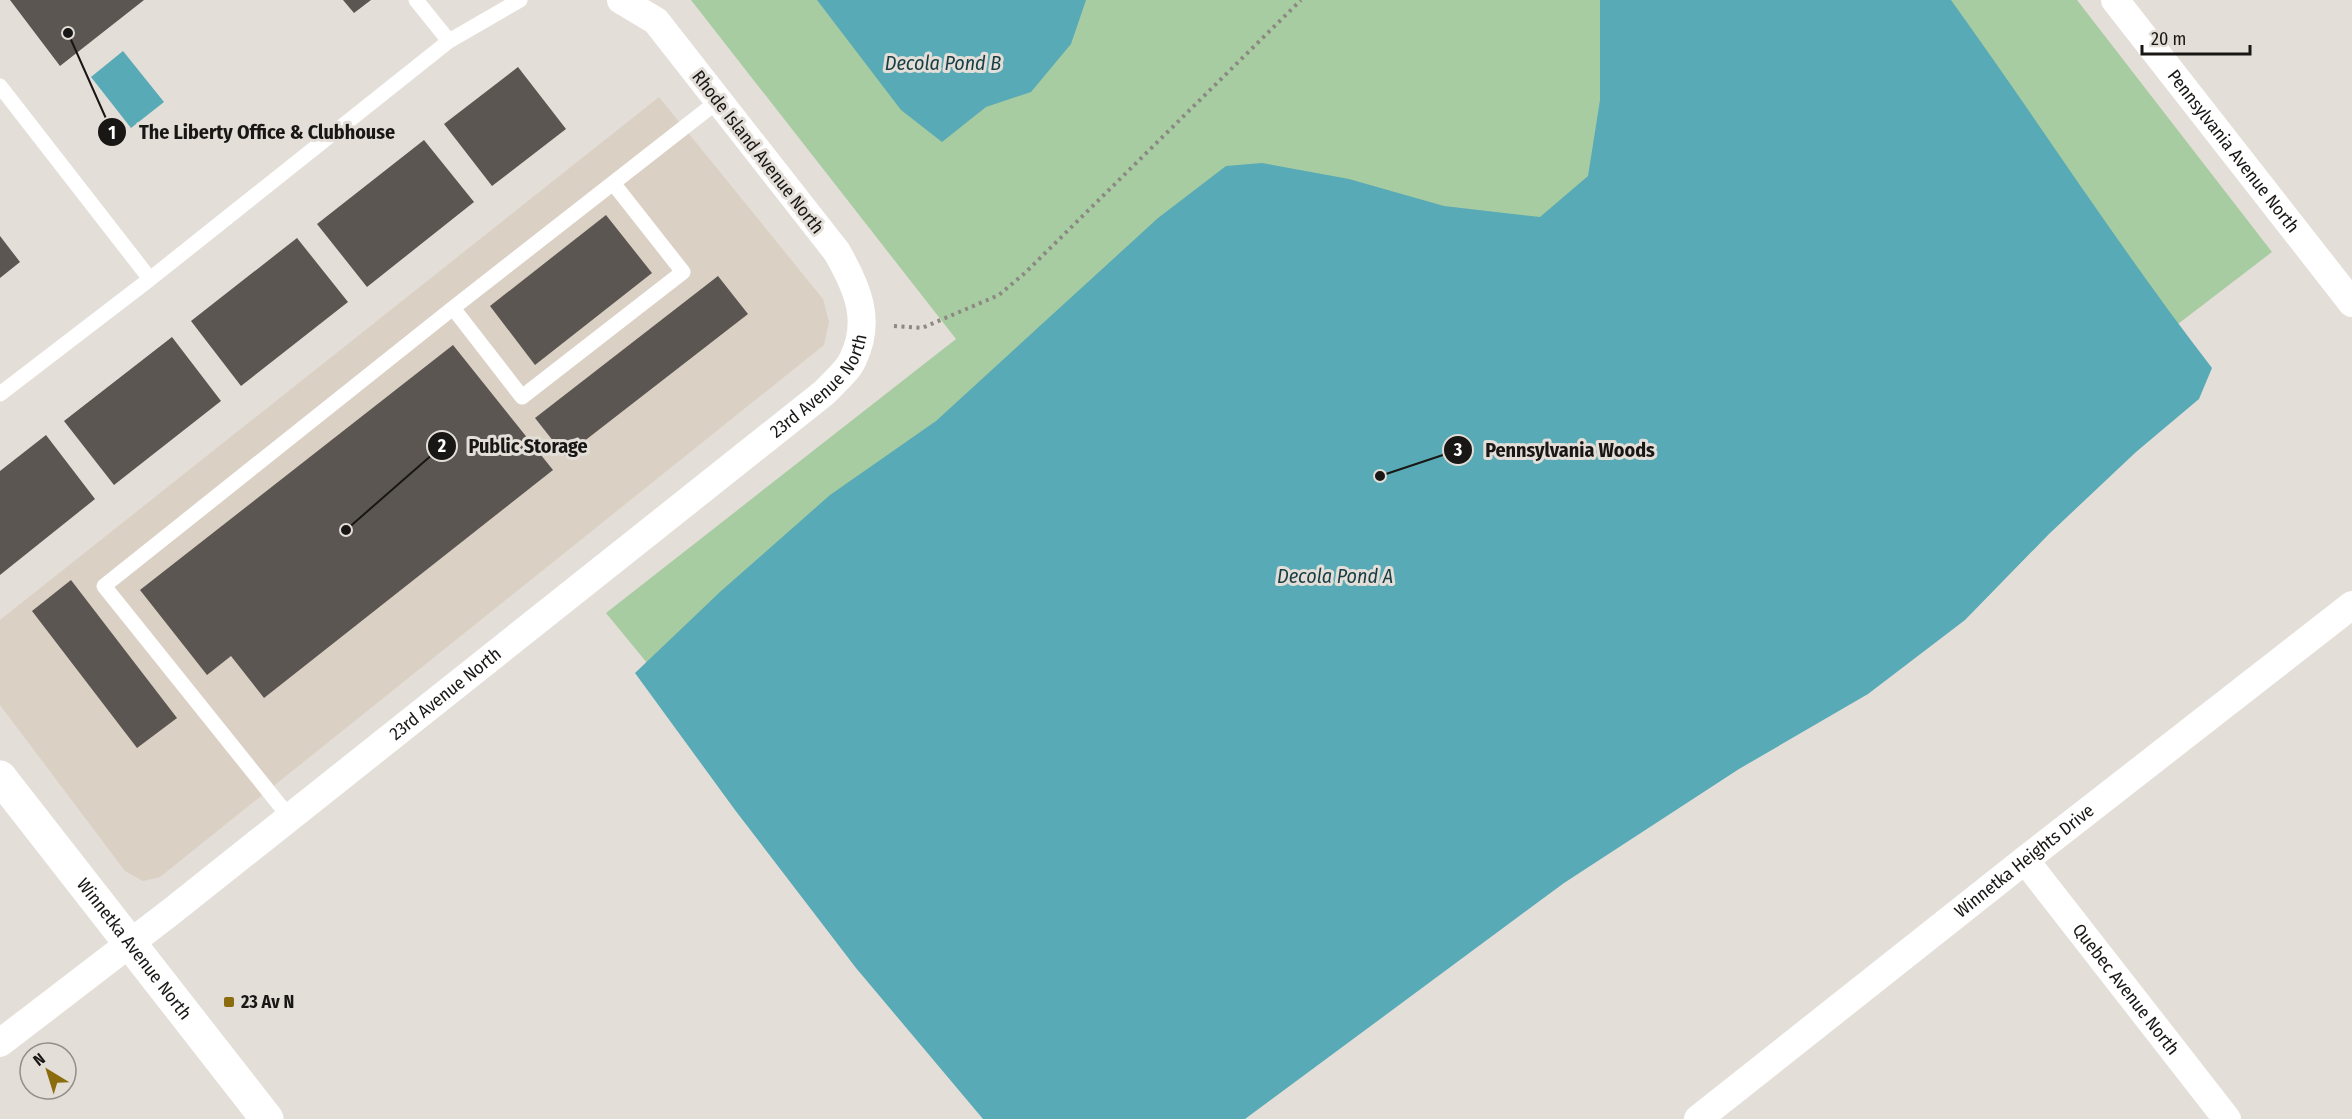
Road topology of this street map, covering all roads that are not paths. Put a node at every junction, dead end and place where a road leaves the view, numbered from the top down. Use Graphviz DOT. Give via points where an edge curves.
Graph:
graph roads {
  1 [pos="416,0"];
  2 [pos="520,0"];
  3 [pos="621,0"];
  4 [pos="2115,0"];
  5 [pos="449,41"];
  6 [pos="0,86"];
  7 [pos="718,101"];
  8 [pos="613,183"];
  9 [pos="150,279"];
  10 [pos="2352,303"];
  11 [pos="453,308"];
  12 [pos="863,325"];
  13 [pos="0,394"];
  14 [pos="2352,605"];
  15 [pos="0,777"];
  16 [pos="290,818"];
  17 [pos="2025,860"];
  18 [pos="130,944"];
  19 [pos="0,1043"];
  20 [pos="267,1119"];
  21 [pos="1698,1119"];
  22 [pos="2227,1119"];
  1 -- 5 [label="lane"];
  2 -- 5 [label="lane"];
  3 -- 7 [label="street, Rhode Island Avenue North" via="656,21"];
  4 -- 10 [label="street, Pennsylvania Avenue North"];
  5 -- 9 [label="lane"];
  6 -- 9 [label="lane"];
  7 -- 8 [label="lane"];
  7 -- 12 [label="street, Rhode Island Avenue North" via="837,252 855,283"];
  8 -- 11 [label="lane"];
  8 -- 11 [label="lane" via="683,272 522,397"];
  9 -- 13 [label="lane"];
  11 -- 16 [label="lane" via="104,586"];
  12 -- 16 [label="street, 23rd Avenue North" via="853,360 825,392"];
  14 -- 17 [label="street, Winnetka Heights Drive"];
  15 -- 18 [label="main road, Winnetka Avenue North"];
  16 -- 18 [label="street, 23rd Avenue North"];
  17 -- 21 [label="street, Winnetka Heights Drive"];
  17 -- 22 [label="street, Quebec Avenue North"];
  18 -- 19 [label="street, 23rd Avenue North"];
  18 -- 20 [label="main road, Winnetka Avenue North"];
}
